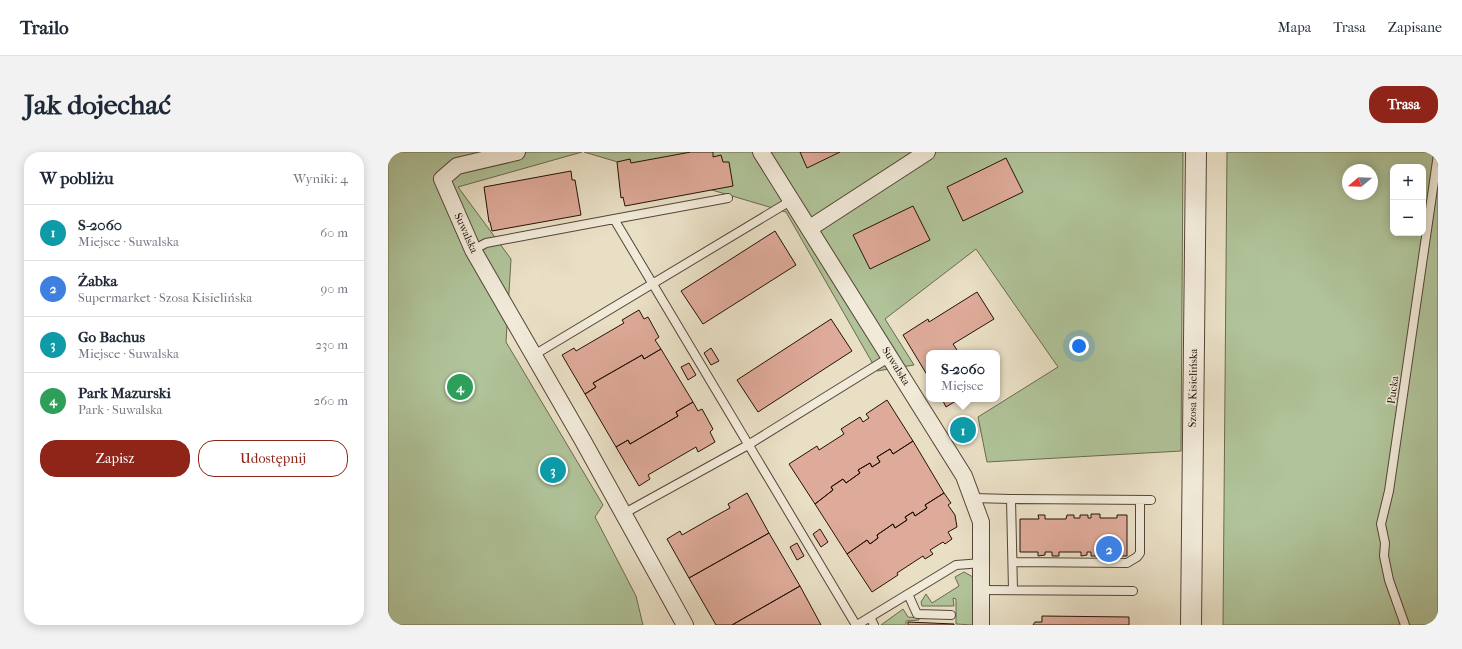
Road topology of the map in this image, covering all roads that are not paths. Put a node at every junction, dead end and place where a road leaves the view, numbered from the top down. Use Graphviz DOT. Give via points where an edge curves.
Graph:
graph roads {
  1 [pos="517,152"];
  2 [pos="761,152"];
  3 [pos="927,152"];
  4 [pos="1196,152"];
  5 [pos="1438,154"];
  6 [pos="728,198"];
  7 [pos="792,200"];
  8 [pos="614,219"];
  9 [pos="810,228"];
  10 [pos="473,250"];
  11 [pos="653,284"];
  12 [pos="534,355"];
  13 [pos="890,357"];
  14 [pos="748,445"];
  15 [pos="973,498"];
  16 [pos="1011,499"];
  17 [pos="1140,500"];
  18 [pos="1151,500"];
  19 [pos="623,514"];
  20 [pos="1013,562"];
  21 [pos="982,563"];
  22 [pos="981,590"];
  23 [pos="1013,590"];
  24 [pos="1133,591"];
  25 [pos="908,594"];
  26 [pos="950,615"];
  27 [pos="870,617"];
  28 [pos="685,625"];
  29 [pos="856,625"];
  30 [pos="874,625"];
  31 [pos="981,625"];
  32 [pos="1191,625"];
  33 [pos="1405,625"];
  1 -- 10 [label="street, Suwalska" via="457,166 442,179"];
  2 -- 7 [label="street, Suwalska"];
  3 -- 9 [label="street"];
  4 -- 32 [label="street, Szosa Kisielińska"];
  5 -- 33 [label="lane, Pucka" via="1389,491 1381,524 1388,580"];
  6 -- 8 [label="lane"];
  7 -- 9 [label="street, Suwalska"];
  7 -- 11 [label="lane"];
  8 -- 10 [label="lane" via="486,243"];
  8 -- 11 [label="lane"];
  9 -- 13 [label="street, Suwalska"];
  10 -- 12 [label="street, Suwalska"];
  11 -- 12 [label="lane"];
  11 -- 14 [label="lane"];
  12 -- 19 [label="street, Suwalska"];
  13 -- 14 [label="lane"];
  13 -- 15 [label="street, Suwalska" via="964,476"];
  14 -- 19 [label="lane"];
  14 -- 29 [label="lane"];
  15 -- 16 [label="lane"];
  15 -- 21 [label="street, Suwalska" via="981,522"];
  16 -- 17 [label="lane"];
  16 -- 20 [label="lane"];
  17 -- 18 [label="lane"];
  17 -- 20 [label="lane" via="1140,552 1127,563"];
  19 -- 28 [label="street, Suwalska"];
  20 -- 23 [label="lane"];
  21 -- 22 [label="street, Suwalska"];
  21 -- 25 [label="lane" via="956,565"];
  22 -- 23 [label="lane"];
  22 -- 31 [label="street, Suwalska"];
  23 -- 24 [label="lane"];
  25 -- 26 [label="lane" via="917,614"];
  25 -- 27 [label="lane"];
  27 -- 29 [label="lane"];
  27 -- 30 [label="lane"];
}
